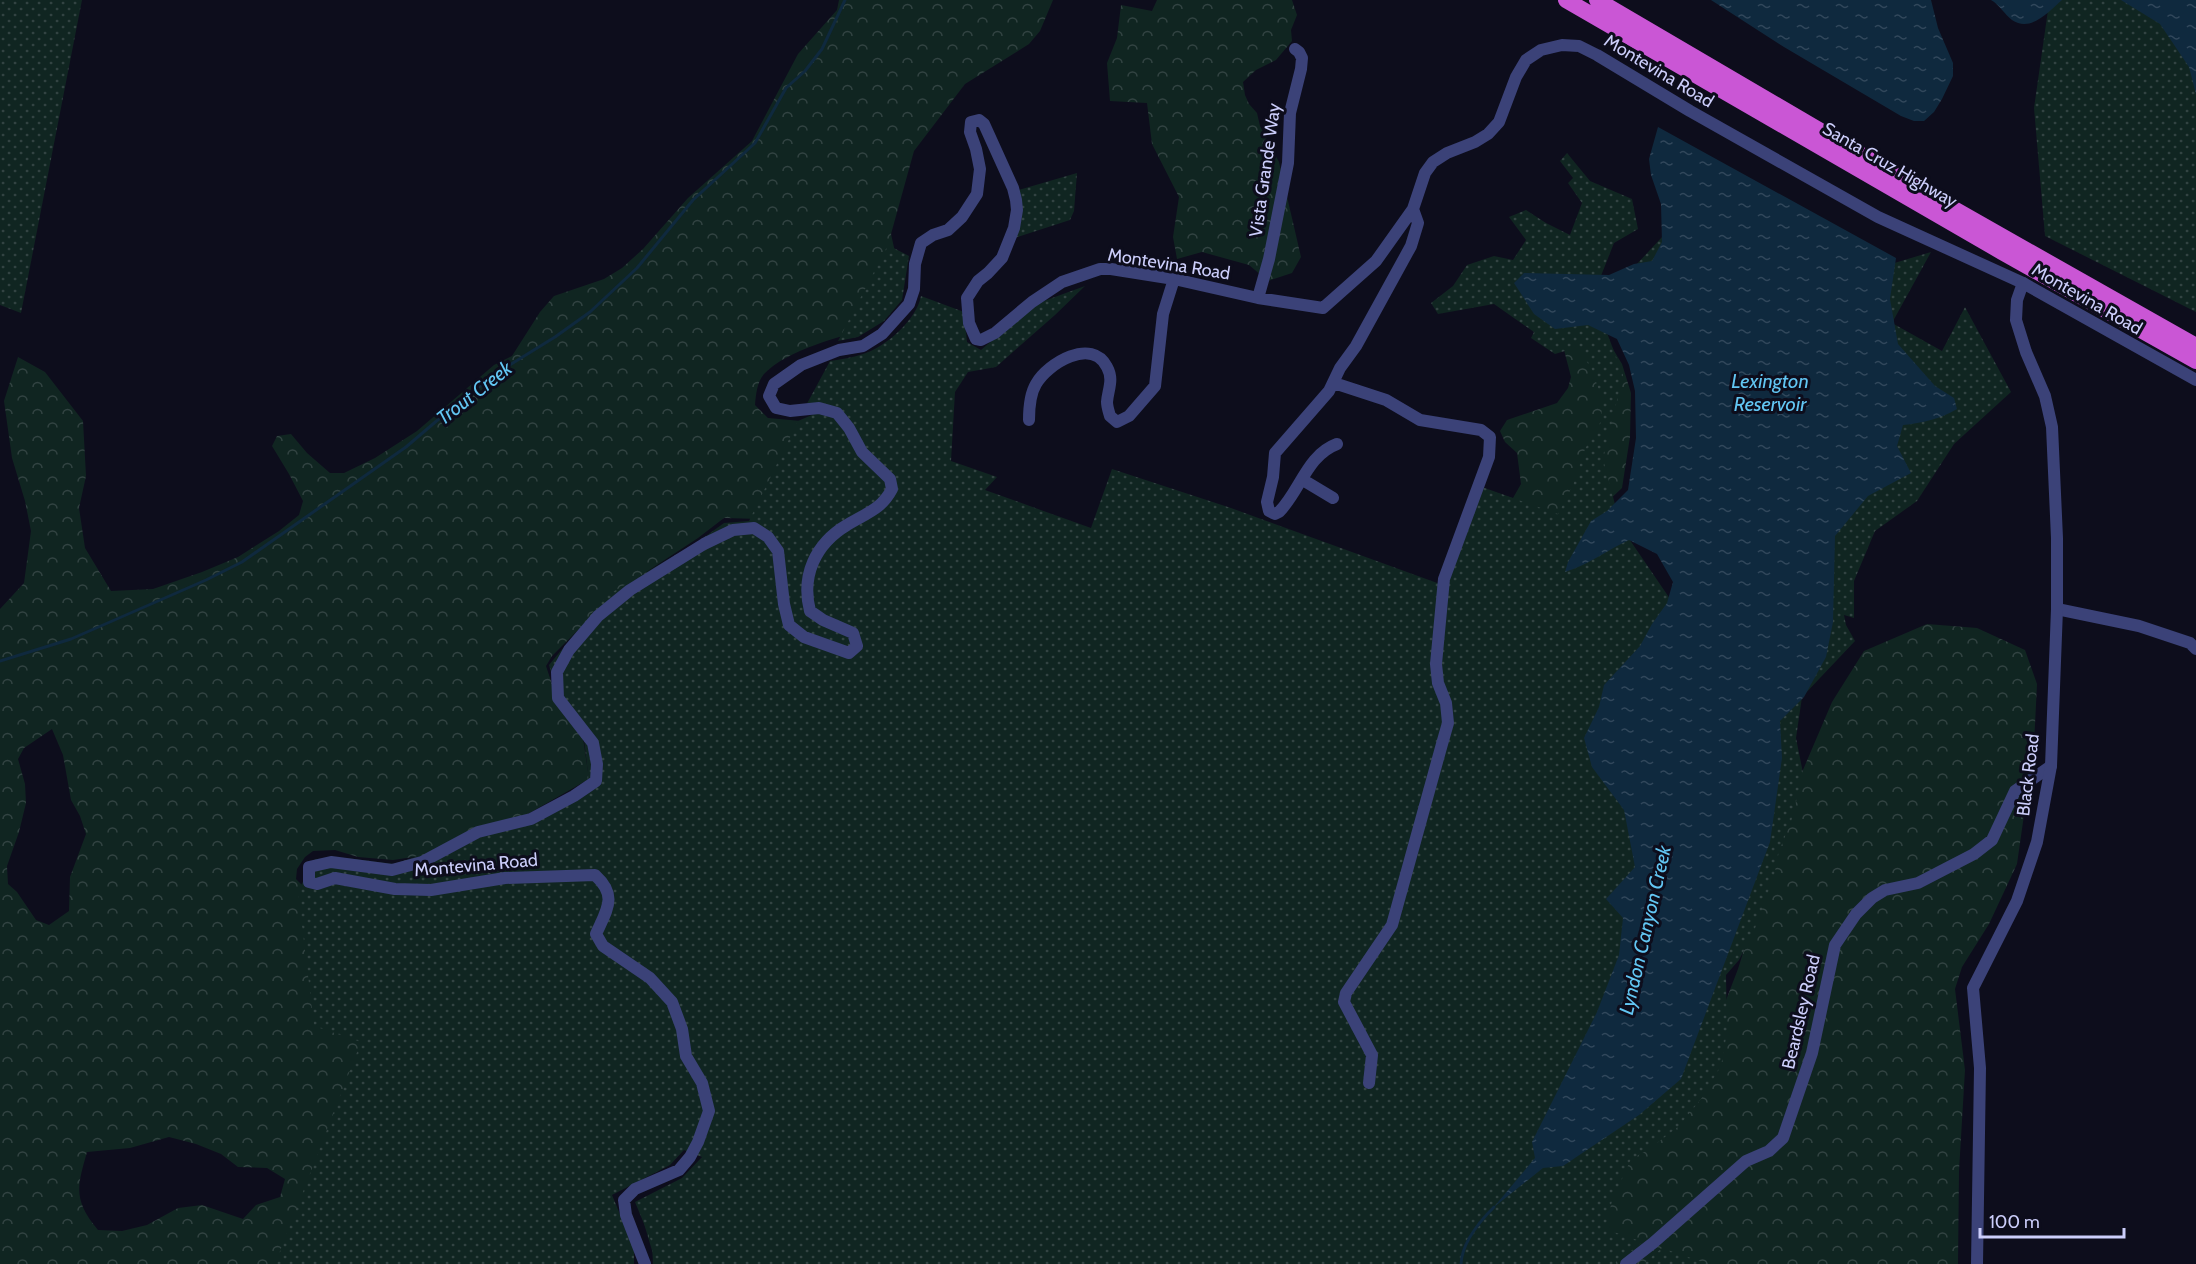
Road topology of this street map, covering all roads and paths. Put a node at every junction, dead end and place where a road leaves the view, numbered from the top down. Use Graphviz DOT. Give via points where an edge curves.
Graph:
graph roads {
  1 [pos="1566,0"];
  2 [pos="1597,0"];
  3 [pos="1617,0"];
  4 [pos="1294,49"];
  5 [pos="1726,76"];
  6 [pos="1413,209"];
  7 [pos="1174,279"];
  8 [pos="2024,283"];
  9 [pos="1258,298"];
  10 [pos="2196,346"];
  11 [pos="2196,361"];
  12 [pos="2196,380"];
  13 [pos="1334,382"];
  14 [pos="1029,420"];
  15 [pos="1337,444"];
  16 [pos="1303,480"];
  17 [pos="1333,498"];
  18 [pos="2057,609"];
  19 [pos="2196,649"];
  20 [pos="2051,766"];
  21 [pos="1369,1083"];
  22 [pos="645,1264"];
  23 [pos="1626,1264"];
  24 [pos="1977,1264"];
  1 -- 11 [label="highway, Santa Cruz Highway"];
  2 -- 5 [label="highway, Santa Cruz Highway"];
  3 -- 5 [label="highway"];
  4 -- 9 [label="street, Vista Grande Way" via="1302,58 1290,113 1288,163"];
  5 -- 10 [label="highway, Santa Cruz Highway"];
  6 -- 8 [label="street, Montevina Road" via="1425,173 1433,162 1475,142 1498,122 1526,60 1548,47 1574,45 1878,217"];
  6 -- 9 [label="street, Montevina Road" via="1376,261 1323,308"];
  6 -- 13 [label="street" via="1418,223 1411,246"];
  7 -- 9 [label="street, Montevina Road"];
  7 -- 14 [label="street" via="1163,314 1155,386 1129,416 1117,422 1110,416 1107,403 1112,376 1104,361 1092,353 1074,354 1037,381 1030,398"];
  7 -- 22 [label="street, Montevina Road" via="1111,269 1091,272 1062,282 995,333 976,339 969,323 967,298 1002,258 1014,228 1017,200 986,128 982,121 974,121 969,129 980,169 976,194 962,217 948,230 921,243 909,304 882,334 863,346 839,350 801,365 774,384 769,396 783,410 819,408 837,413 862,452 890,479 892,489 885,503 824,543 812,559 809,573 806,596 810,611 853,633 858,646 849,652 804,637 789,625 778,552 768,537 754,528 733,530 630,590 598,616 569,650 557,672 558,698 593,743 596,781 531,819 478,832 422,861 392,870 331,862 309,867 309,882 317,884 335,878 396,889 431,890 505,878 595,875 606,885 609,897 596,934 603,946 650,978 672,1002 686,1056 702,1083 710,1111 698,1142 679,1170 634,1189 624,1200"];
  8 -- 12 [label="street, Montevina Road"];
  8 -- 18 [label="street, Black Road" via="2017,300 2016,320 2045,396 2052,427"];
  13 -- 16 [label="street" via="1275,453 1269,511 1279,512"];
  13 -- 21 [label="street" via="1386,400 1420,420 1481,430 1490,437 1489,457 1444,579 1436,664 1448,723 1392,925 1346,993 1344,1002 1372,1055"];
  15 -- 16 [label="street" via="1314,460"];
  16 -- 17 [label="street"];
  18 -- 19 [label="street" via="2139,626 2190,643"];
  18 -- 20 [label="street, Black Road"];
  20 -- 23 [label="street, Beardsley Road" via="2015,791 1992,840 1974,854 1918,883 1885,890 1856,914 1835,945 1812,1053 1783,1138 1769,1152 1746,1161"];
  20 -- 24 [label="street, Black Road" via="2037,842 2017,901 1973,988 1980,1068"];
}
